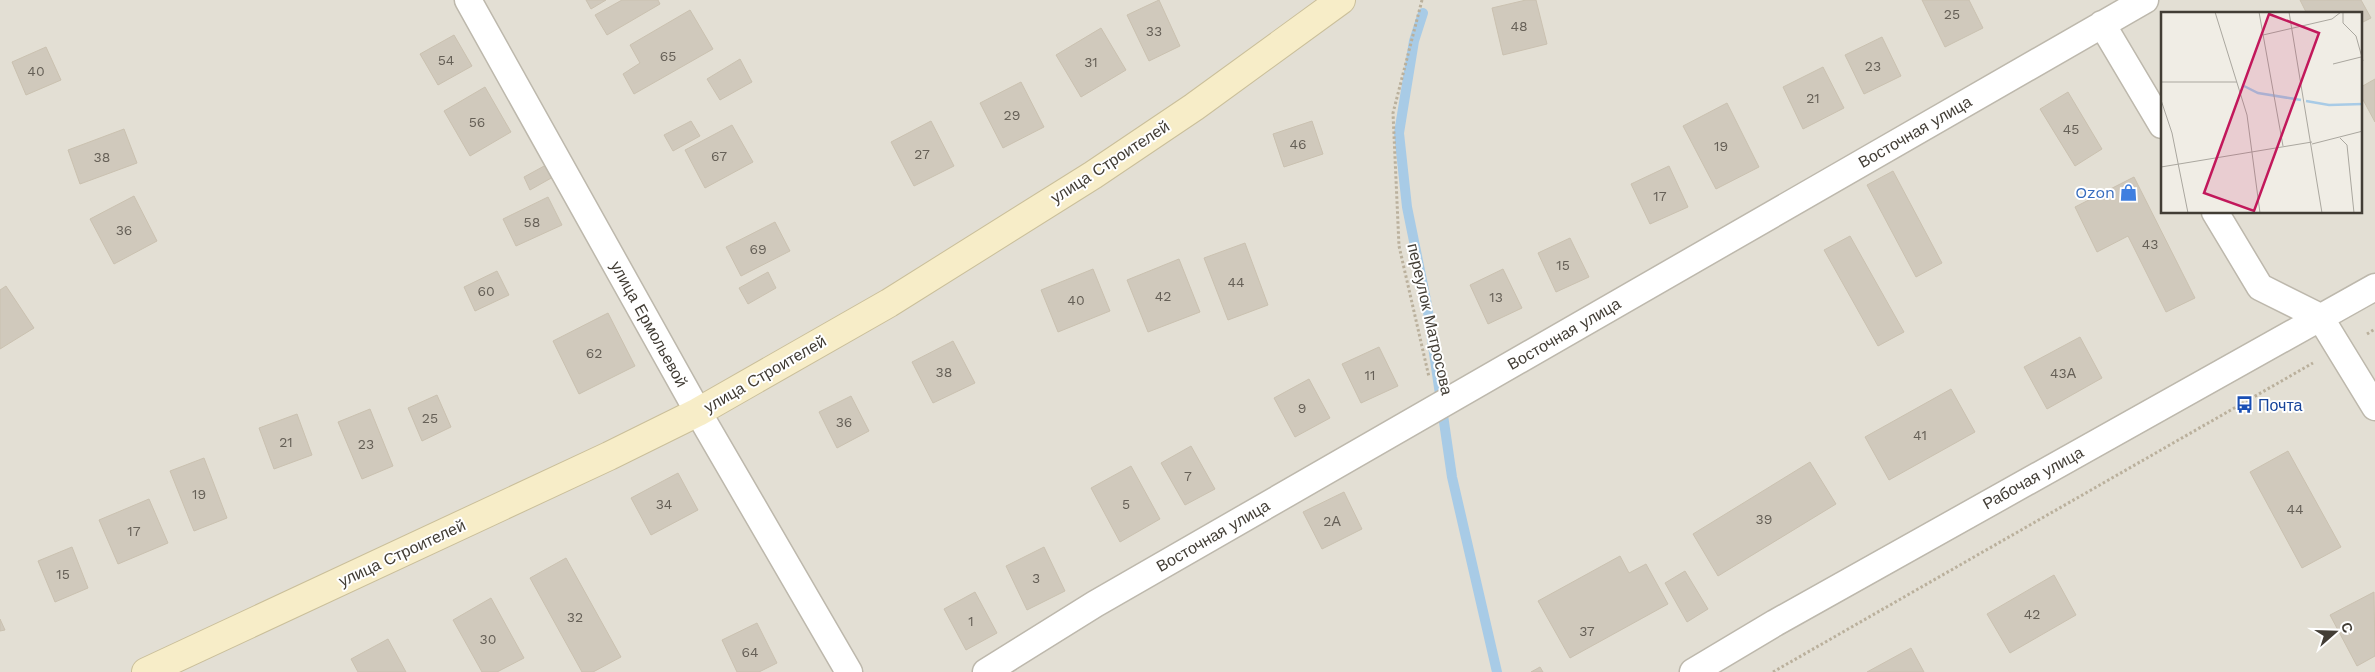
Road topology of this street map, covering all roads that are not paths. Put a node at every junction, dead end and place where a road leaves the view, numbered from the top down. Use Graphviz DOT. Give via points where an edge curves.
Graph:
graph roads {
  1 [pos="468,0"];
  2 [pos="1341,0"];
  3 [pos="2145,0"];
  4 [pos="2102,24"];
  5 [pos="2161,122"];
  6 [pos="2216,214"];
  7 [pos="2375,287"];
  8 [pos="2320,317"];
  9 [pos="2375,407"];
  10 [pos="698,412"];
  11 [pos="146,672"];
  12 [pos="849,672"];
  13 [pos="986,672"];
  14 [pos="1693,672"];
  1 -- 10 [label="street, улица Ермольевой"];
  2 -- 10 [label="street, улица Строителей" via="1194,107 1093,175 889,303"];
  3 -- 4 [label="street, Восточная улица"];
  4 -- 5 [label="street"];
  4 -- 13 [label="street, Восточная улица" via="1094,604"];
  6 -- 8 [label="street" via="2260,287"];
  7 -- 8 [label="street, Рабочая улица"];
  8 -- 9 [label="street"];
  8 -- 14 [label="street, Рабочая улица"];
  10 -- 11 [label="street, улица Строителей"];
  10 -- 12 [label="street, улица Ермольевой"];
}
